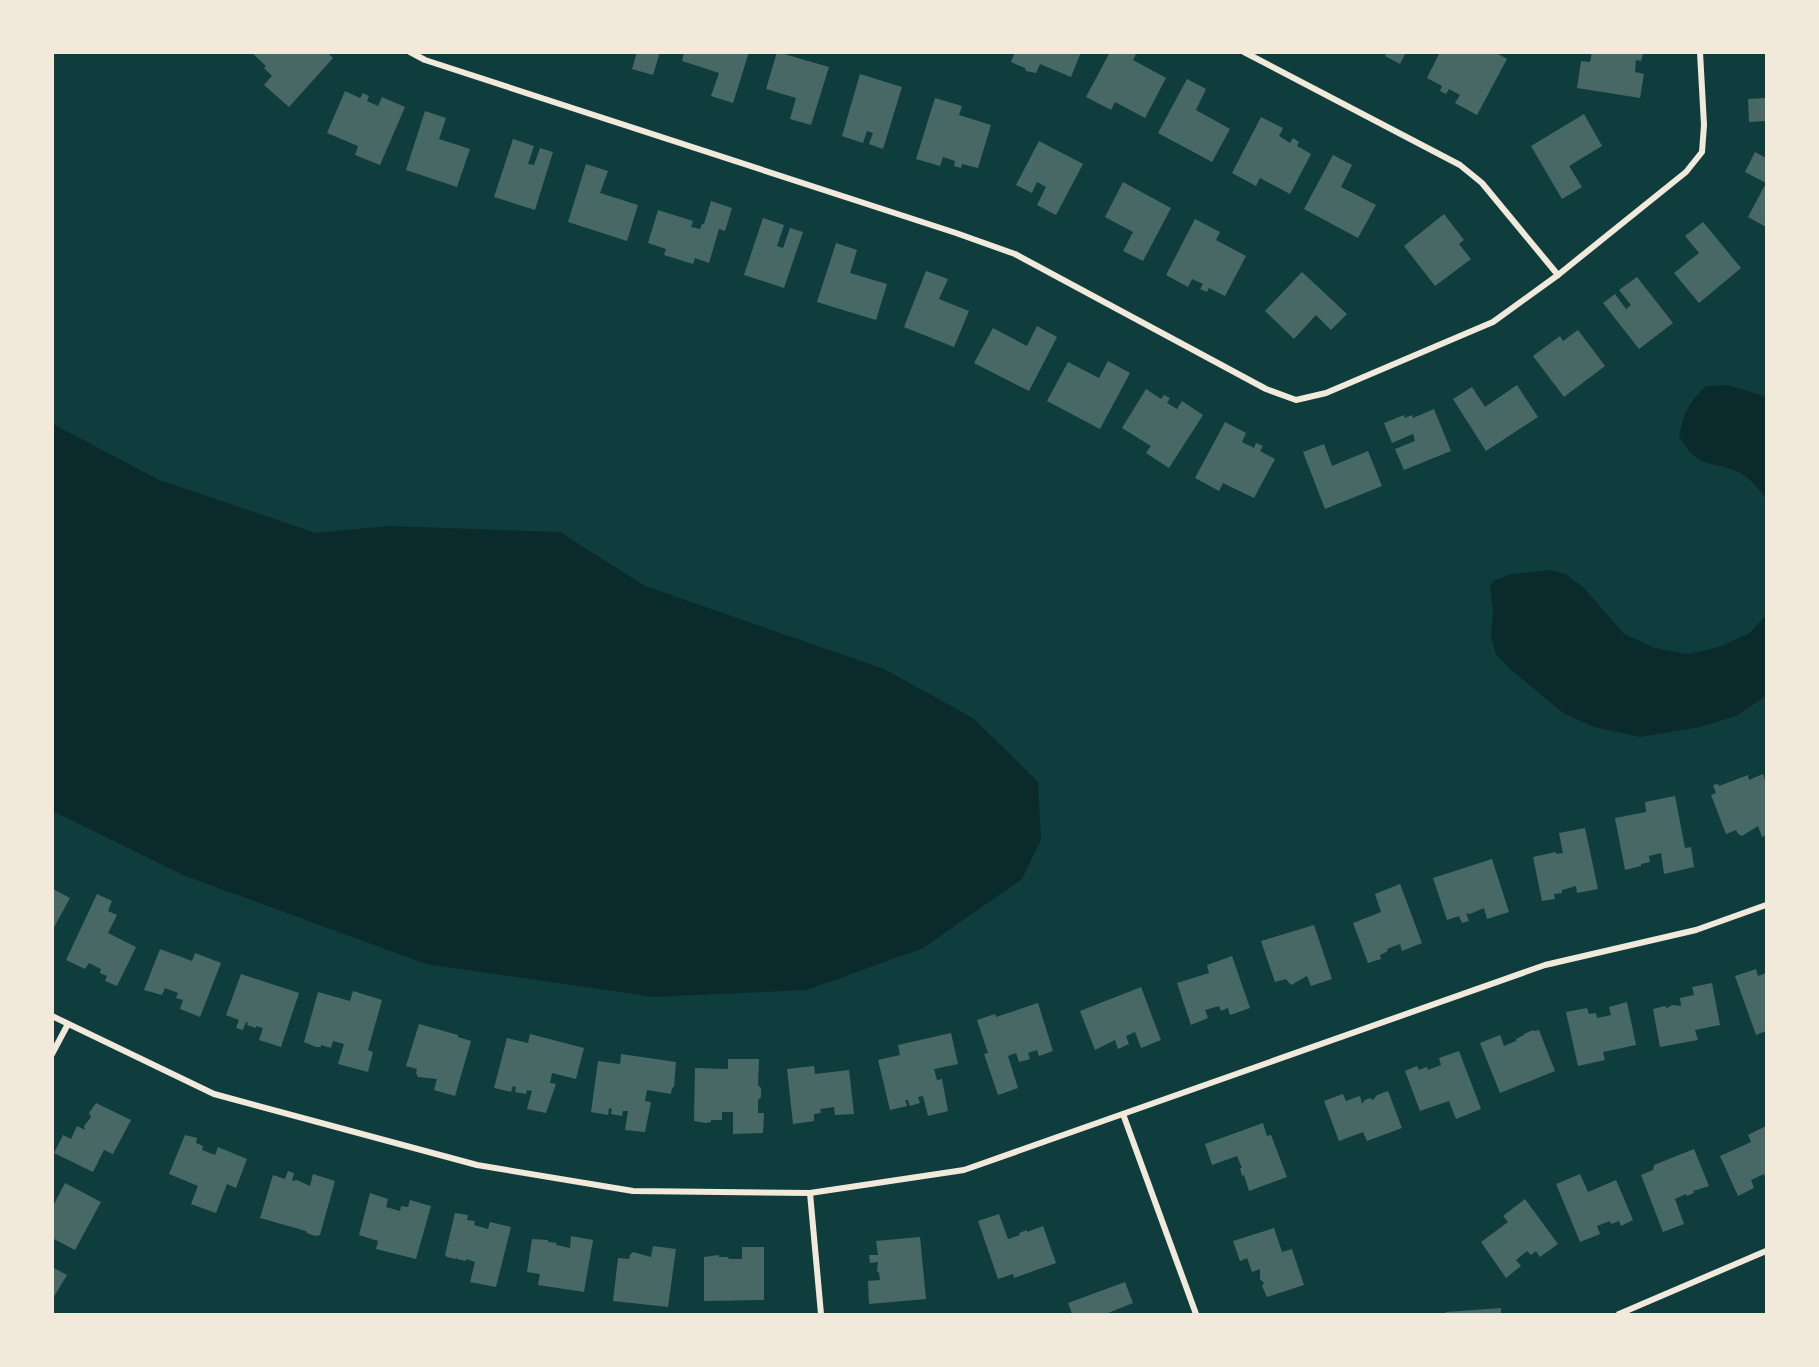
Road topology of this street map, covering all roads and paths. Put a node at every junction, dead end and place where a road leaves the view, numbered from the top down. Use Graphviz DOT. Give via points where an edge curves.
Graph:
graph roads {
  1 [pos="410,52"];
  2 [pos="1244,52"];
  3 [pos="1700,52"];
  4 [pos="1558,275"];
  5 [pos="1767,905"];
  6 [pos="52,1016"];
  7 [pos="68,1024"];
  8 [pos="52,1054"];
  9 [pos="1123,1114"];
  10 [pos="810,1192"];
  11 [pos="1767,1251"];
  12 [pos="821,1314"];
  13 [pos="1196,1314"];
  14 [pos="1619,1314"];
  1 -- 4 [label="street" via="1015,254 1266,389 1296,400 1326,393 1493,321"];
  2 -- 4 [label="street" via="1460,165 1482,183"];
  3 -- 4 [label="street" via="1702,152 1686,172"];
  5 -- 9 [label="street" via="1696,930 1545,965"];
  6 -- 7 [label="street"];
  7 -- 8 [label="street"];
  7 -- 10 [label="street" via="214,1094 477,1165 633,1191"];
  9 -- 10 [label="street" via="964,1170"];
  9 -- 13 [label="street"];
  10 -- 12 [label="street"];
  11 -- 14 [label="street"];
}
